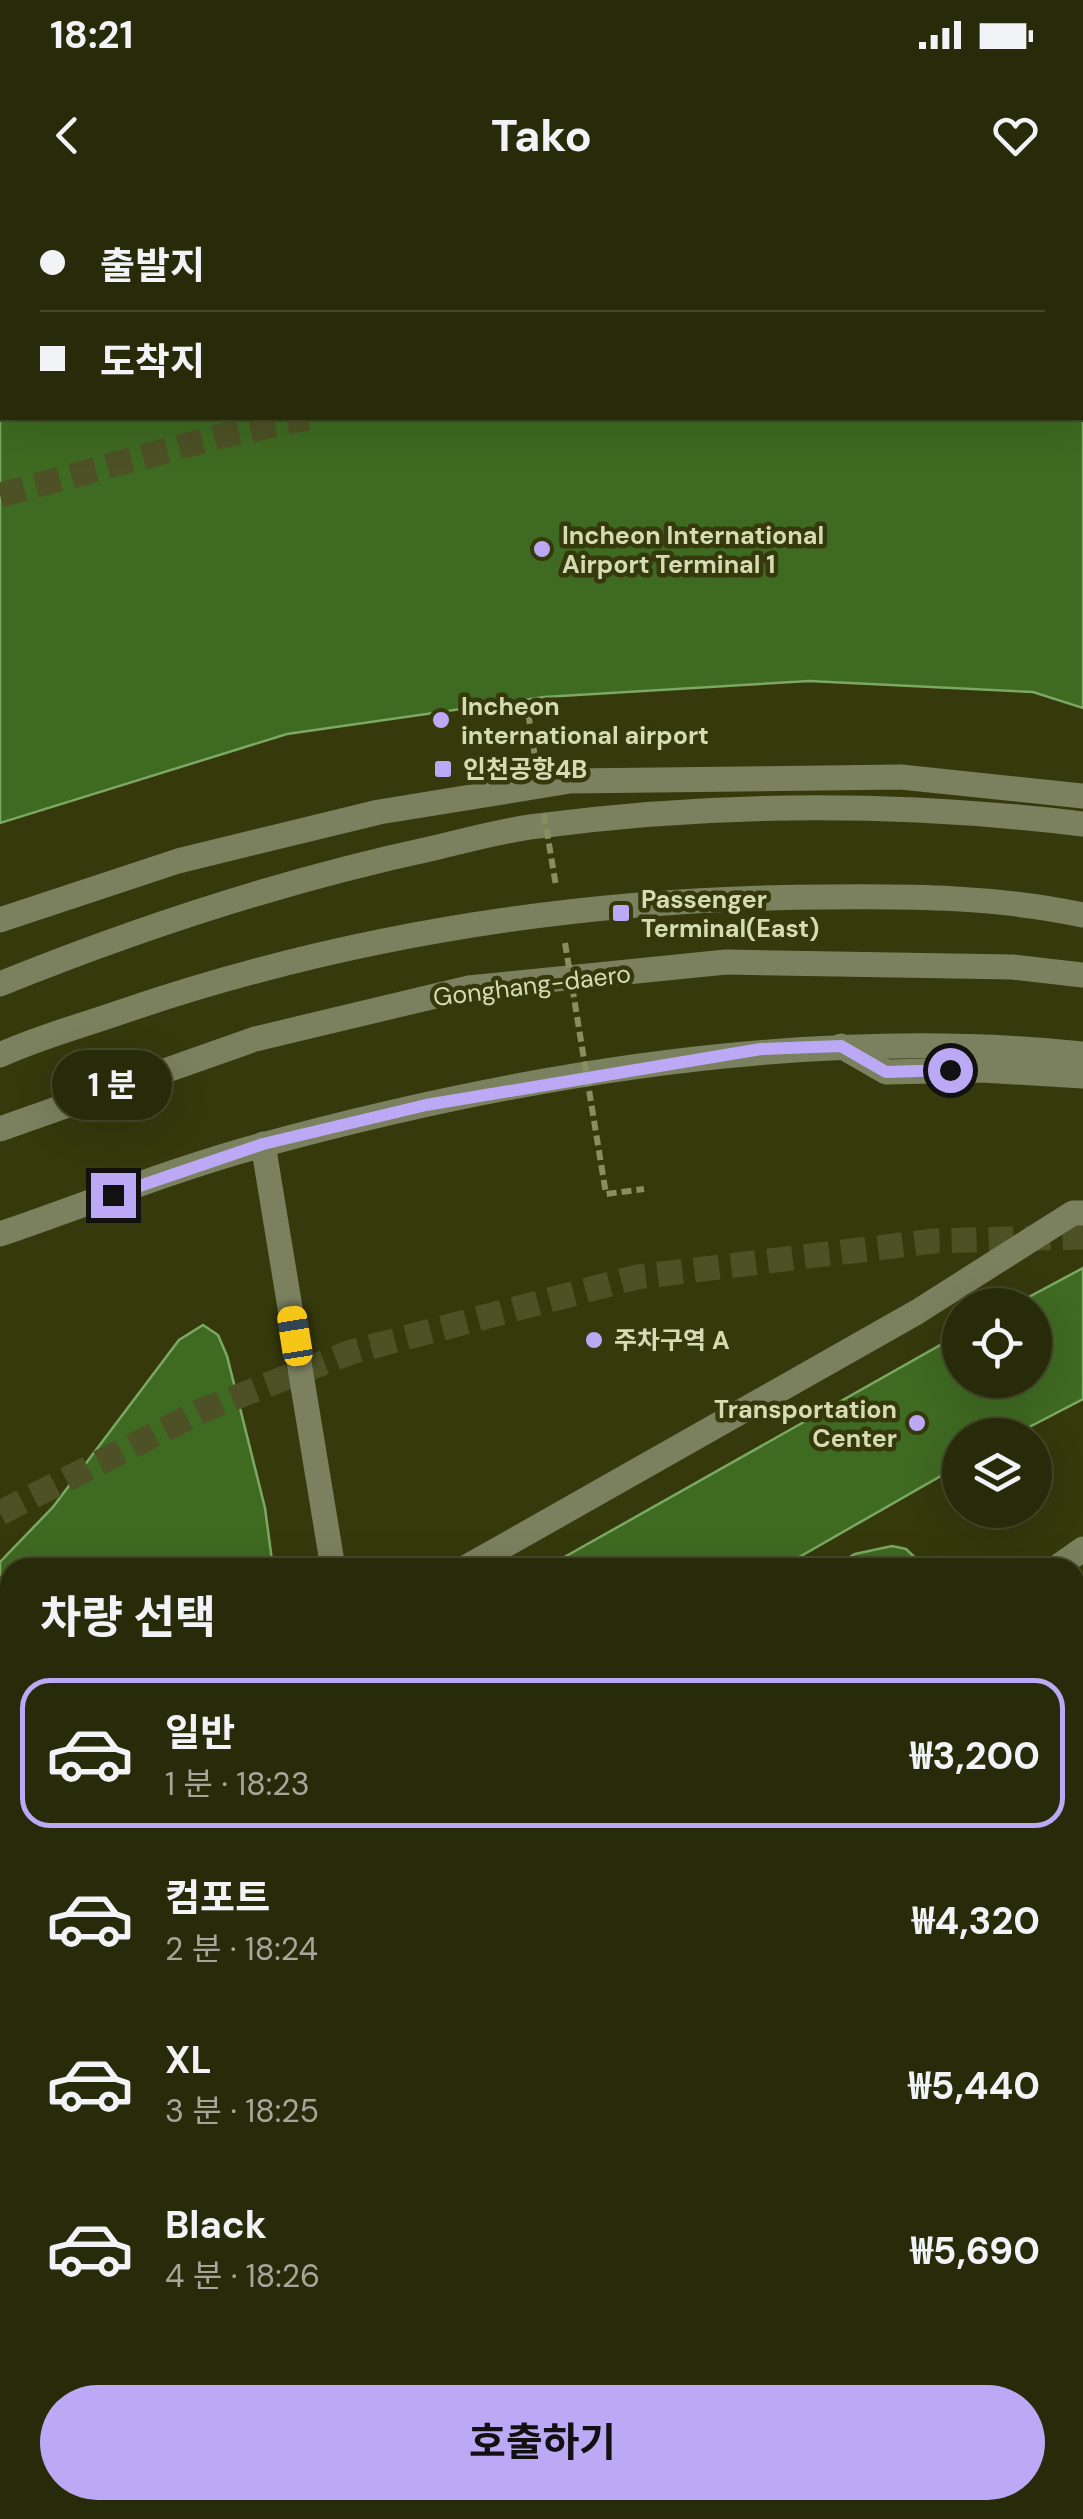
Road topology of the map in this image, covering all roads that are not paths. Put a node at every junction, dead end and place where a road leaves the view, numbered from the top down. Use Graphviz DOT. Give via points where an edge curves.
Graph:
graph roads {
  1 [pos="1083,796"];
  2 [pos="1083,824"];
  3 [pos="1083,915"];
  4 [pos="0,920"];
  5 [pos="1083,975"];
  6 [pos="0,984"];
  7 [pos="841,1046"];
  8 [pos="0,1054"];
  9 [pos="1083,1054"];
  10 [pos="1083,1076"];
  11 [pos="0,1130"];
  12 [pos="263,1144"];
  13 [pos="1080,1211"];
  14 [pos="0,1234"];
  15 [pos="331,1558"];
  16 [pos="483,1558"];
  1 -- 4 [label="street, bridge" via="901,777 570,780 379,812 178,861"];
  2 -- 6 [label="street" via="805,804 536,826 323,872"];
  3 -- 8 [label="street, bridge" via="1030,903 880,896 587,908 402,935 250,969"];
  5 -- 11 [label="street, Gonghang-daero" via="726,962 468,988 255,1038"];
  7 -- 9 [label="street" via="980,1043"];
  7 -- 10 [label="street" via="886,1072"];
  7 -- 12 [label="street" via="761,1049 582,1078 426,1105"];
  12 -- 14 [label="street"];
  12 -- 15 [label="street"];
  13 -- 16 [label="street"];
}
